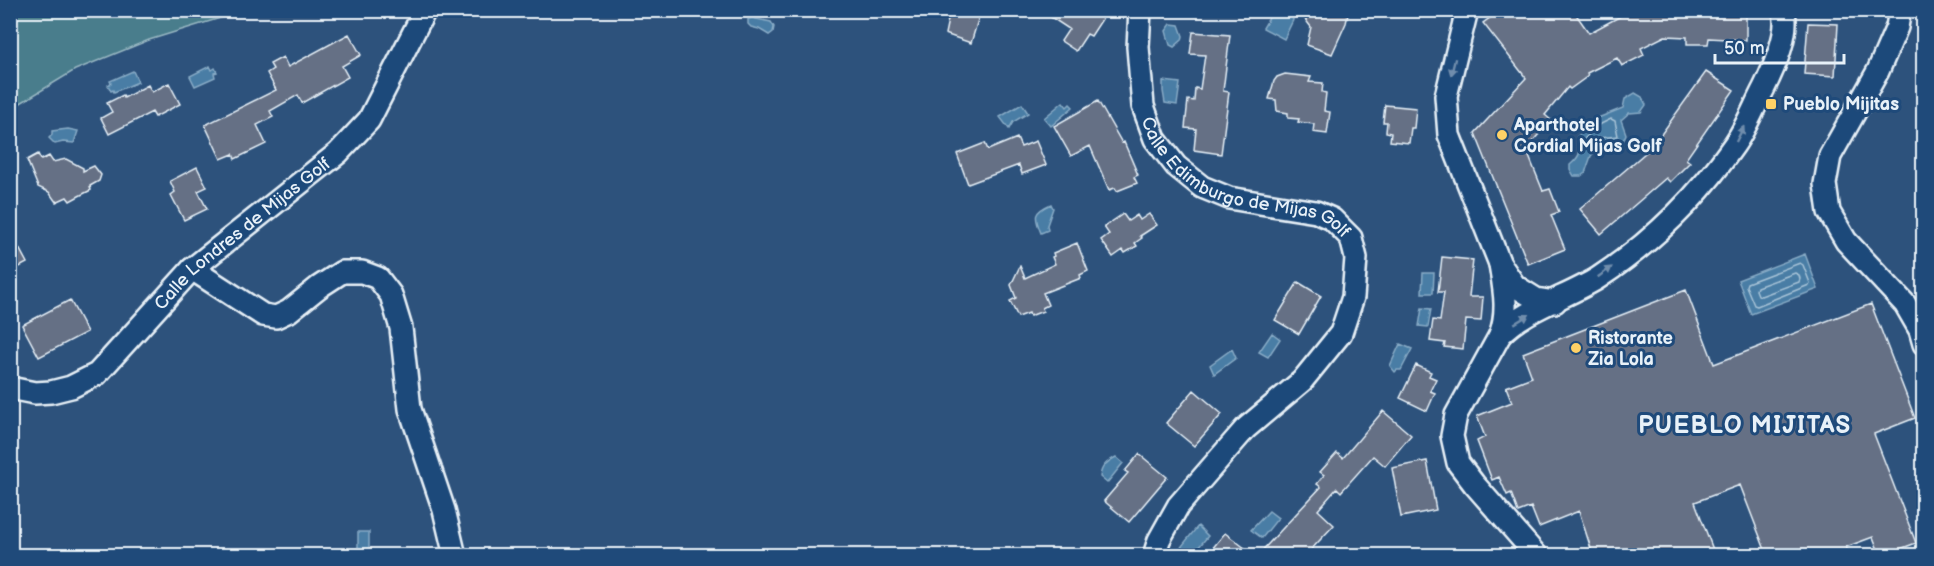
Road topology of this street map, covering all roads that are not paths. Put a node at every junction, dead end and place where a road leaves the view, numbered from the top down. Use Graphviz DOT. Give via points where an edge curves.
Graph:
graph roads {
  1 [pos="425,10"];
  2 [pos="1140,10"];
  3 [pos="1783,10"];
  4 [pos="1900,10"];
  5 [pos="1467,11"];
  6 [pos="1500,264"];
  7 [pos="192,269"];
  8 [pos="1555,302"];
  9 [pos="1500,335"];
  10 [pos="1923,344"];
  11 [pos="10,388"];
  12 [pos="455,555"];
  13 [pos="1154,555"];
  14 [pos="1537,555"];
  1 -- 7 [label="street, Calle Londres de Mijas Golf" via="369,120 338,153"];
  2 -- 13 [label="street, Calle Edimburgo de Mijas Golf" via="1138,47 1143,106 1155,139 1176,166 1202,187 1229,198 1316,212 1332,219 1351,238 1356,258 1353,297 1341,333 1302,381 1245,429 1178,506"];
  8 -- 3 [label="street, one-way" via="1598,278 1640,247 1686,206 1735,144 1780,54 1786,17"];
  4 -- 10 [label="street" via="1878,71 1830,156 1825,184 1829,212 1846,242 1905,304 1920,330"];
  5 -- 6 [label="street, one-way" via="1446,96 1449,135"];
  6 -- 8 [label="street" via="1515,286 1525,293"];
  6 -- 9 [label="street" via="1506,311"];
  7 -- 11 [label="street, Calle Londres de Mijas Golf" via="97,374 51,392"];
  7 -- 12 [label="street" via="263,315 276,317 342,272 362,272 378,278 391,295 401,328 410,409"];
  9 -- 8 [label="street, one-way" via="1525,316"];
  9 -- 14 [label="street" via="1456,415 1452,436 1458,463"];
}
